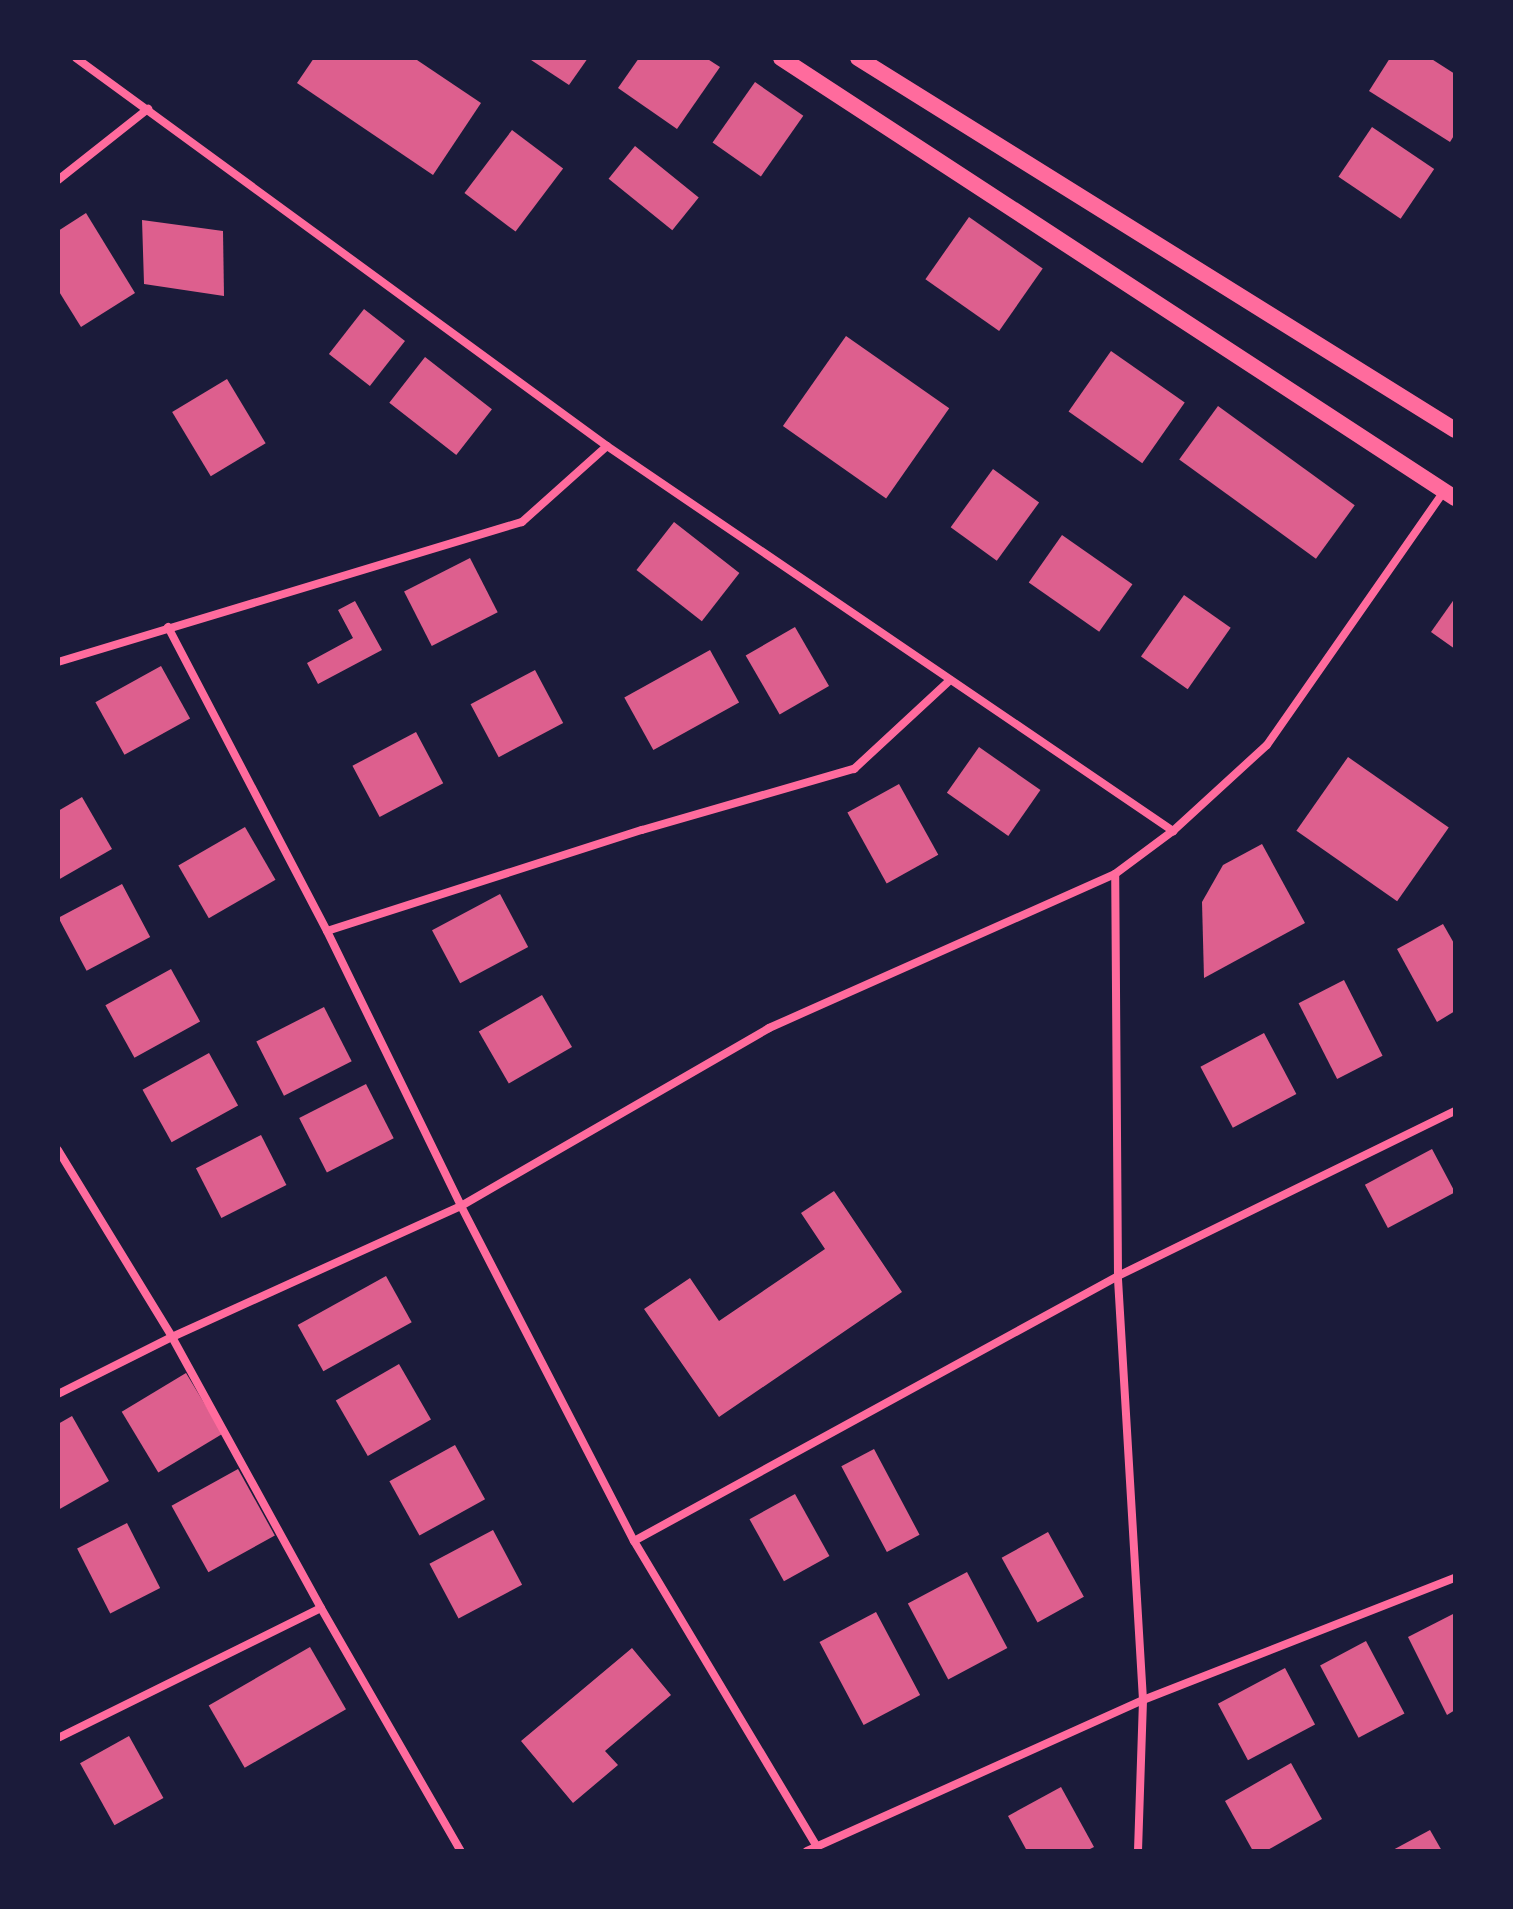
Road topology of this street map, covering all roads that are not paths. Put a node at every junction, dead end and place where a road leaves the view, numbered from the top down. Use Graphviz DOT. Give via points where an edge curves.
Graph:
graph roads {
  1 [pos="76,58"];
  2 [pos="781,58"];
  3 [pos="858,58"];
  4 [pos="876,63"];
  5 [pos="148,109"];
  6 [pos="58,180"];
  7 [pos="1453,424"];
  8 [pos="607,446"];
  9 [pos="1450,494"];
  10 [pos="168,627"];
  11 [pos="58,662"];
  12 [pos="950,680"];
  13 [pos="1173,831"];
  14 [pos="1115,874"];
  15 [pos="327,931"];
  16 [pos="1455,1111"];
  17 [pos="58,1150"];
  18 [pos="461,1206"];
  19 [pos="1118,1276"];
  20 [pos="172,1337"];
  21 [pos="58,1394"];
  22 [pos="634,1541"];
  23 [pos="1455,1578"];
  24 [pos="321,1608"];
  25 [pos="1143,1700"];
  26 [pos="58,1738"];
  27 [pos="816,1845"];
  28 [pos="461,1851"];
  29 [pos="807,1851"];
  30 [pos="1138,1851"];
  1 -- 5 [label="street"];
  2 -- 9 [label="main road"];
  3 -- 4 [label="main road"];
  4 -- 7 [label="main road"];
  5 -- 6 [label="street"];
  5 -- 8 [label="street"];
  8 -- 10 [label="street" via="522,522"];
  8 -- 12 [label="street"];
  9 -- 13 [label="street" via="1267,745"];
  10 -- 11 [label="street"];
  10 -- 15 [label="street"];
  12 -- 13 [label="street"];
  12 -- 15 [label="street" via="854,769"];
  13 -- 14 [label="street"];
  14 -- 18 [label="street" via="769,1028"];
  14 -- 19 [label="street"];
  15 -- 18 [label="street"];
  16 -- 19 [label="street"];
  17 -- 20 [label="street"];
  18 -- 20 [label="street"];
  18 -- 22 [label="street"];
  19 -- 22 [label="street"];
  19 -- 25 [label="street"];
  20 -- 21 [label="street"];
  20 -- 24 [label="street"];
  22 -- 27 [label="street"];
  23 -- 25 [label="street"];
  24 -- 26 [label="street"];
  24 -- 28 [label="street"];
  25 -- 27 [label="street"];
  25 -- 30 [label="street"];
  27 -- 29 [label="street"];
}
